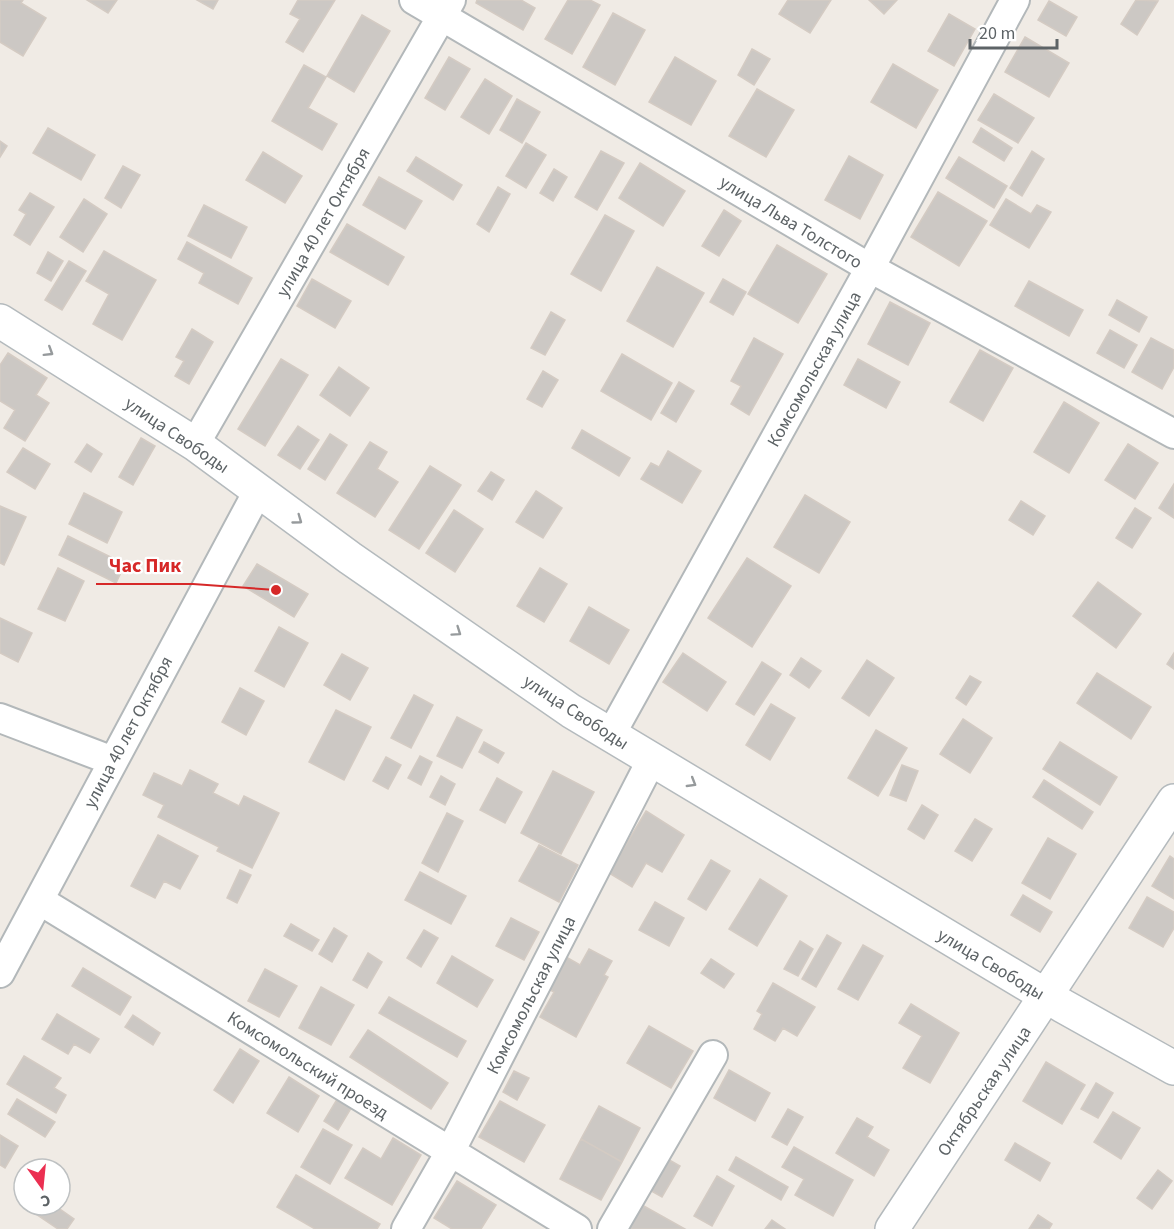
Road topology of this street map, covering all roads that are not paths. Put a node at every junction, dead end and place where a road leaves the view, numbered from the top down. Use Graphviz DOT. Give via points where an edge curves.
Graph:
graph roads {
  1 [pos="414,0"];
  2 [pos="1015,0"];
  3 [pos="447,8"];
  4 [pos="870,268"];
  5 [pos="0,321"];
  6 [pos="1174,434"];
  7 [pos="195,444"];
  8 [pos="258,491"];
  9 [pos="0,718"];
  10 [pos="610,736"];
  11 [pos="652,759"];
  12 [pos="113,761"];
  13 [pos="1174,801"];
  14 [pos="39,900"];
  15 [pos="0,973"];
  16 [pos="1047,997"];
  17 [pos="712,1055"];
  18 [pos="1174,1068"];
  19 [pos="450,1152"];
  20 [pos="406,1229"];
  21 [pos="577,1229"];
  22 [pos="612,1229"];
  23 [pos="892,1229"];
  1 -- 3 [label="street, улица Льва Толстого"];
  2 -- 4 [label="street, Комсомольская улица"];
  3 -- 4 [label="street, улица Льва Толстого"];
  3 -- 7 [label="street, улица 40 лет Октября"];
  4 -- 6 [label="street, улица Льва Толстого"];
  4 -- 10 [label="street, Комсомольская улица"];
  5 -- 7 [label="street, улица Свободы, one-way"];
  7 -- 8 [label="street, улица Свободы"];
  8 -- 10 [label="street, улица Свободы, one-way"];
  8 -- 12 [label="street, улица 40 лет Октября"];
  9 -- 12 [label="street"];
  10 -- 11 [label="street, улица Свободы"];
  11 -- 16 [label="street, улица Свободы, one-way"];
  11 -- 19 [label="street, Комсомольская улица"];
  12 -- 14 [label="street, улица 40 лет Октября"];
  13 -- 16 [label="street, Октябрьская улица"];
  14 -- 15 [label="street, улица 40 лет Октября"];
  14 -- 19 [label="street, Комсомольский проезд"];
  16 -- 18 [label="street, улица Свободы"];
  16 -- 23 [label="street, Октябрьская улица"];
  17 -- 22 [label="street"];
  19 -- 20 [label="street, Комсомольская улица"];
  19 -- 21 [label="street, Комсомольский проезд"];
}
